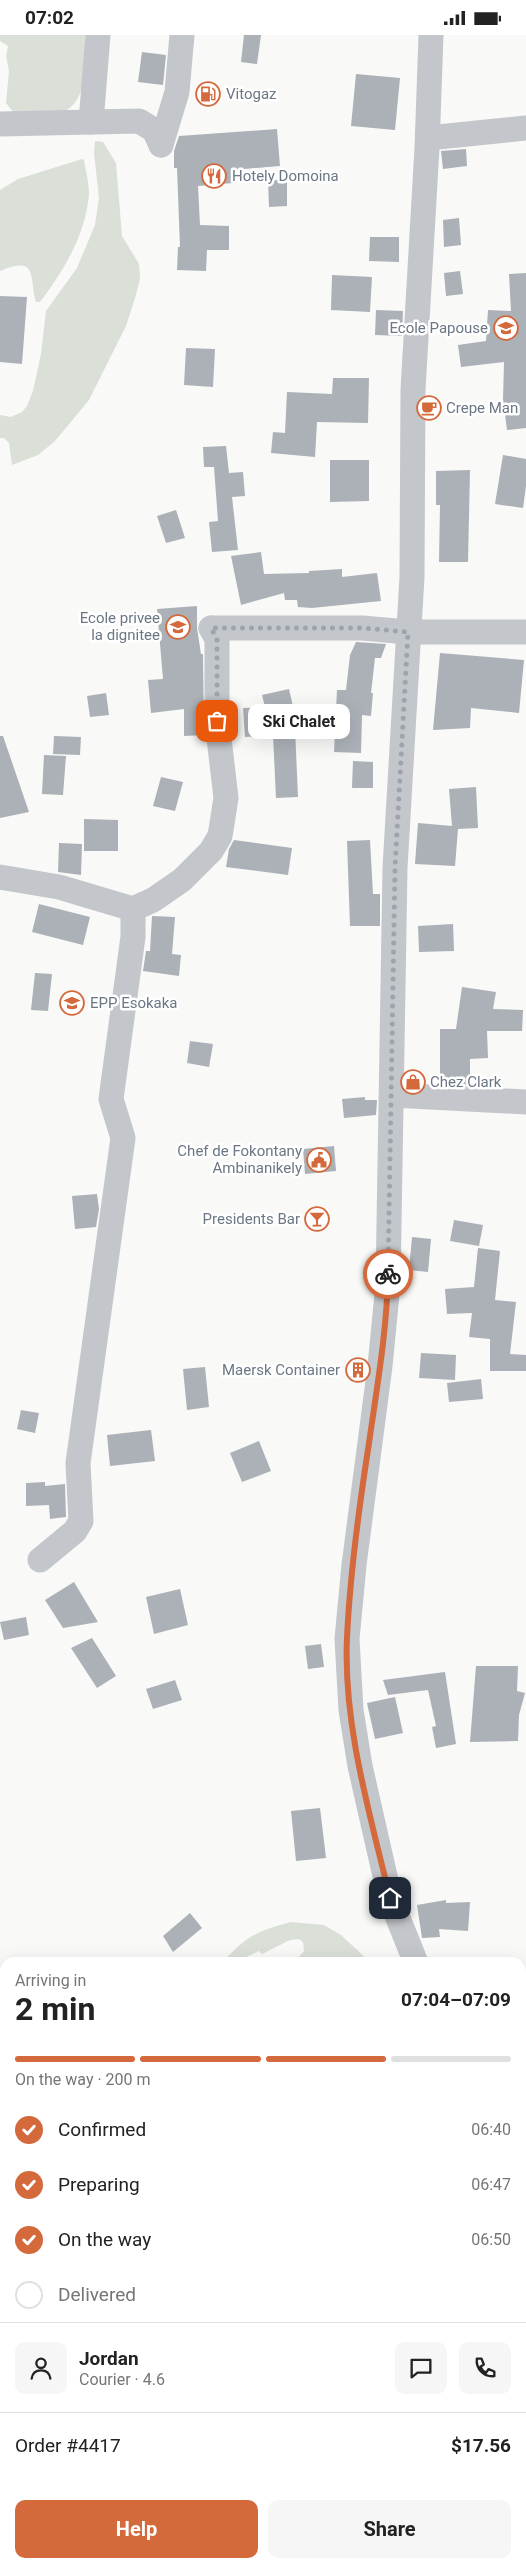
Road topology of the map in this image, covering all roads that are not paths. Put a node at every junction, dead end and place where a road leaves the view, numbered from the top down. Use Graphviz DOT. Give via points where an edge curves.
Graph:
graph roads {
  1 [pos="98,35"];
  2 [pos="182,35"];
  3 [pos="430,35"];
  4 [pos="91,122"];
  5 [pos="0,124"];
  6 [pos="526,128"];
  7 [pos="428,138"];
  8 [pos="408,632"];
  9 [pos="526,632"];
  10 [pos="0,877"];
  11 [pos="133,909"];
  12 [pos="392,1095"];
  13 [pos="526,1102"];
  14 [pos="40,1560"];
  15 [pos="414,1957"];
  1 -- 4 [label="street"];
  2 -- 4 [label="street" via="177,91 161,145 154,130 139,121"];
  3 -- 7 [label="street"];
  4 -- 5 [label="street"];
  6 -- 7 [label="street"];
  7 -- 8 [label="street" via="413,390 412,577"];
  8 -- 9 [label="street"];
  8 -- 11 [label="street" via="362,628 211,628 217,639 217,721 226,798 220,836 211,851 182,880"];
  8 -- 12 [label="street" via="395,868"];
  10 -- 11 [label="street" via="59,887"];
  11 -- 14 [label="street" via="133,937 111,1099 123,1138 78,1463 81,1521 75,1531"];
  12 -- 13 [label="street"];
  12 -- 15 [label="street" via="388,1284 347,1639 351,1710 360,1766 390,1898"];
}
